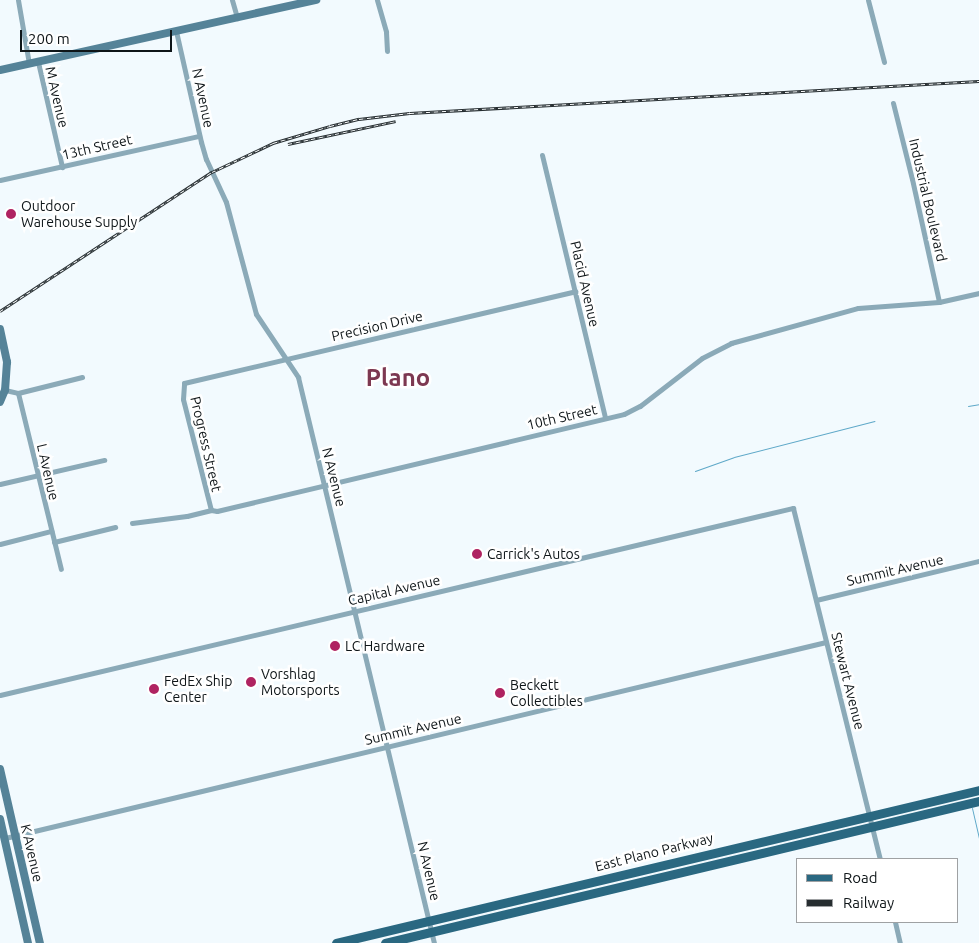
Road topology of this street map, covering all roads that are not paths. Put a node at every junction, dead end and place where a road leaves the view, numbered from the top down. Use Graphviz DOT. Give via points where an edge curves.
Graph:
graph roads {
  1 [pos="18,0"];
  2 [pos="232,0"];
  3 [pos="316,0"];
  4 [pos="377,0"];
  5 [pos="868,0"];
  6 [pos="237,18"];
  7 [pos="176,31"];
  8 [pos="387,51"];
  9 [pos="38,62"];
  10 [pos="884,62"];
  11 [pos="29,64"];
  12 [pos="0,70"];
  13 [pos="893,103"];
  14 [pos="199,136"];
  15 [pos="542,155"];
  16 [pos="62,167"];
  17 [pos="0,180"];
  18 [pos="575,291"];
  19 [pos="979,293"];
  20 [pos="939,302"];
  21 [pos="0,329"];
  22 [pos="288,359"];
  23 [pos="82,377"];
  24 [pos="184,383"];
  25 [pos="5,390"];
  26 [pos="18,392"];
  27 [pos="0,402"];
  28 [pos="605,418"];
  29 [pos="104,460"];
  30 [pos="38,476"];
  31 [pos="0,484"];
  32 [pos="325,484"];
  33 [pos="793,508"];
  34 [pos="211,510"];
  35 [pos="132,523"];
  36 [pos="115,527"];
  37 [pos="51,531"];
  38 [pos="54,542"];
  39 [pos="0,544"];
  40 [pos="979,561"];
  41 [pos="61,569"];
  42 [pos="816,600"];
  43 [pos="355,611"];
  44 [pos="826,642"];
  45 [pos="0,695"];
  46 [pos="387,747"];
  47 [pos="0,769"];
  48 [pos="979,790"];
  49 [pos="950,796"];
  50 [pos="979,801"];
  51 [pos="924,803"];
  52 [pos="953,807"];
  53 [pos="926,814"];
  54 [pos="870,816"];
  55 [pos="0,819"];
  56 [pos="873,826"];
  57 [pos="15,836"];
  58 [pos="4,838"];
  59 [pos="720,850"];
  60 [pos="880,858"];
  61 [pos="723,862"];
  62 [pos="624,874"];
  63 [pos="627,884"];
  64 [pos="549,892"];
  65 [pos="511,901"];
  66 [pos="552,903"];
  67 [pos="514,912"];
  68 [pos="34,919"];
  69 [pos="23,921"];
  70 [pos="429,921"];
  71 [pos="895,923"];
  72 [pos="432,932"];
  73 [pos="28,943"];
  74 [pos="40,943"];
  75 [pos="340,943"];
  76 [pos="385,943"];
  77 [pos="434,943"];
  78 [pos="900,943"];
  1 -- 11 [label="street, M Avenue"];
  2 -- 6 [label="street"];
  3 -- 6 [label="main road"];
  4 -- 8 [label="street" via="386,32"];
  5 -- 10 [label="street"];
  6 -- 7 [label="main road"];
  7 -- 9 [label="main road"];
  7 -- 14 [label="street, N Avenue"];
  9 -- 11 [label="main road"];
  9 -- 16 [label="street, M Avenue"];
  11 -- 12 [label="main road"];
  13 -- 20 [label="street, Industrial Boulevard"];
  14 -- 16 [label="street, 13th Street"];
  14 -- 22 [label="street, N Avenue" via="206,160 226,202 256,314"];
  15 -- 18 [label="street, Placid Avenue"];
  16 -- 17 [label="street, 13th Street"];
  18 -- 22 [label="street, Precision Drive"];
  18 -- 28 [label="street, Placid Avenue"];
  19 -- 20 [label="street, 10th Street"];
  20 -- 28 [label="street, 10th Street" via="858,308 731,342 702,358 640,406"];
  21 -- 25 [label="main road" via="7,362"];
  22 -- 24 [label="street, Precision Drive"];
  22 -- 32 [label="street, N Avenue" via="298,377"];
  23 -- 26 [label="street"];
  24 -- 34 [label="street, Progress Street" via="184,404"];
  25 -- 26 [label="street"];
  25 -- 27 [label="main road"];
  26 -- 30 [label="street, L Avenue"];
  28 -- 32 [label="street, 10th Street"];
  29 -- 30 [label="street"];
  30 -- 31 [label="street"];
  30 -- 37 [label="street, L Avenue"];
  32 -- 34 [label="street, 10th Street" via="218,511"];
  32 -- 43 [label="street, N Avenue"];
  33 -- 42 [label="street, Stewart Avenue"];
  33 -- 43 [label="street, Capital Avenue"];
  34 -- 35 [label="street, 10th Street"];
  36 -- 38 [label="street"];
  37 -- 38 [label="street, L Avenue"];
  37 -- 39 [label="street"];
  38 -- 41 [label="street, L Avenue"];
  40 -- 42 [label="street, Summit Avenue"];
  42 -- 44 [label="street, Stewart Avenue"];
  43 -- 45 [label="street, Capital Avenue"];
  43 -- 46 [label="street, N Avenue"];
  44 -- 46 [label="street, Summit Avenue"];
  44 -- 54 [label="street, Stewart Avenue"];
  46 -- 57 [label="street, Summit Avenue"];
  46 -- 70 [label="street, N Avenue"];
  47 -- 57 [label="main road, K Avenue"];
  48 -- 49 [label="main road, East Plano Parkway"];
  49 -- 51 [label="main road, East Plano Parkway"];
  49 -- 52 [label="main road"];
  50 -- 52 [label="main road, East Plano Parkway"];
  51 -- 53 [label="main road"];
  51 -- 54 [label="main road, East Plano Parkway"];
  52 -- 53 [label="main road, East Plano Parkway"];
  53 -- 56 [label="main road, East Plano Parkway"];
  54 -- 56 [label="street, Stewart Avenue"];
  54 -- 59 [label="main road, East Plano Parkway"];
  55 -- 58 [label="main road, K Avenue"];
  56 -- 60 [label="street, Stewart Avenue"];
  56 -- 61 [label="main road, East Plano Parkway"];
  57 -- 58 [label="street, Summit Avenue"];
  57 -- 68 [label="main road, K Avenue"];
  58 -- 69 [label="main road, K Avenue"];
  59 -- 61 [label="main road"];
  59 -- 62 [label="main road, East Plano Parkway"];
  61 -- 63 [label="main road, East Plano Parkway"];
  62 -- 63 [label="main road"];
  62 -- 64 [label="main road, East Plano Parkway"];
  63 -- 66 [label="main road, East Plano Parkway"];
  64 -- 65 [label="main road, East Plano Parkway"];
  64 -- 66 [label="main road"];
  65 -- 67 [label="main road"];
  65 -- 70 [label="main road, East Plano Parkway"];
  66 -- 67 [label="main road, East Plano Parkway"];
  67 -- 72 [label="main road, East Plano Parkway"];
  68 -- 69 [label="main road"];
  68 -- 74 [label="main road, K Avenue"];
  69 -- 73 [label="main road, K Avenue"];
  70 -- 72 [label="street, N Avenue"];
  70 -- 75 [label="main road, East Plano Parkway"];
  71 -- 78 [label="street"];
  72 -- 76 [label="main road, East Plano Parkway"];
  72 -- 77 [label="street, N Avenue"];
}
